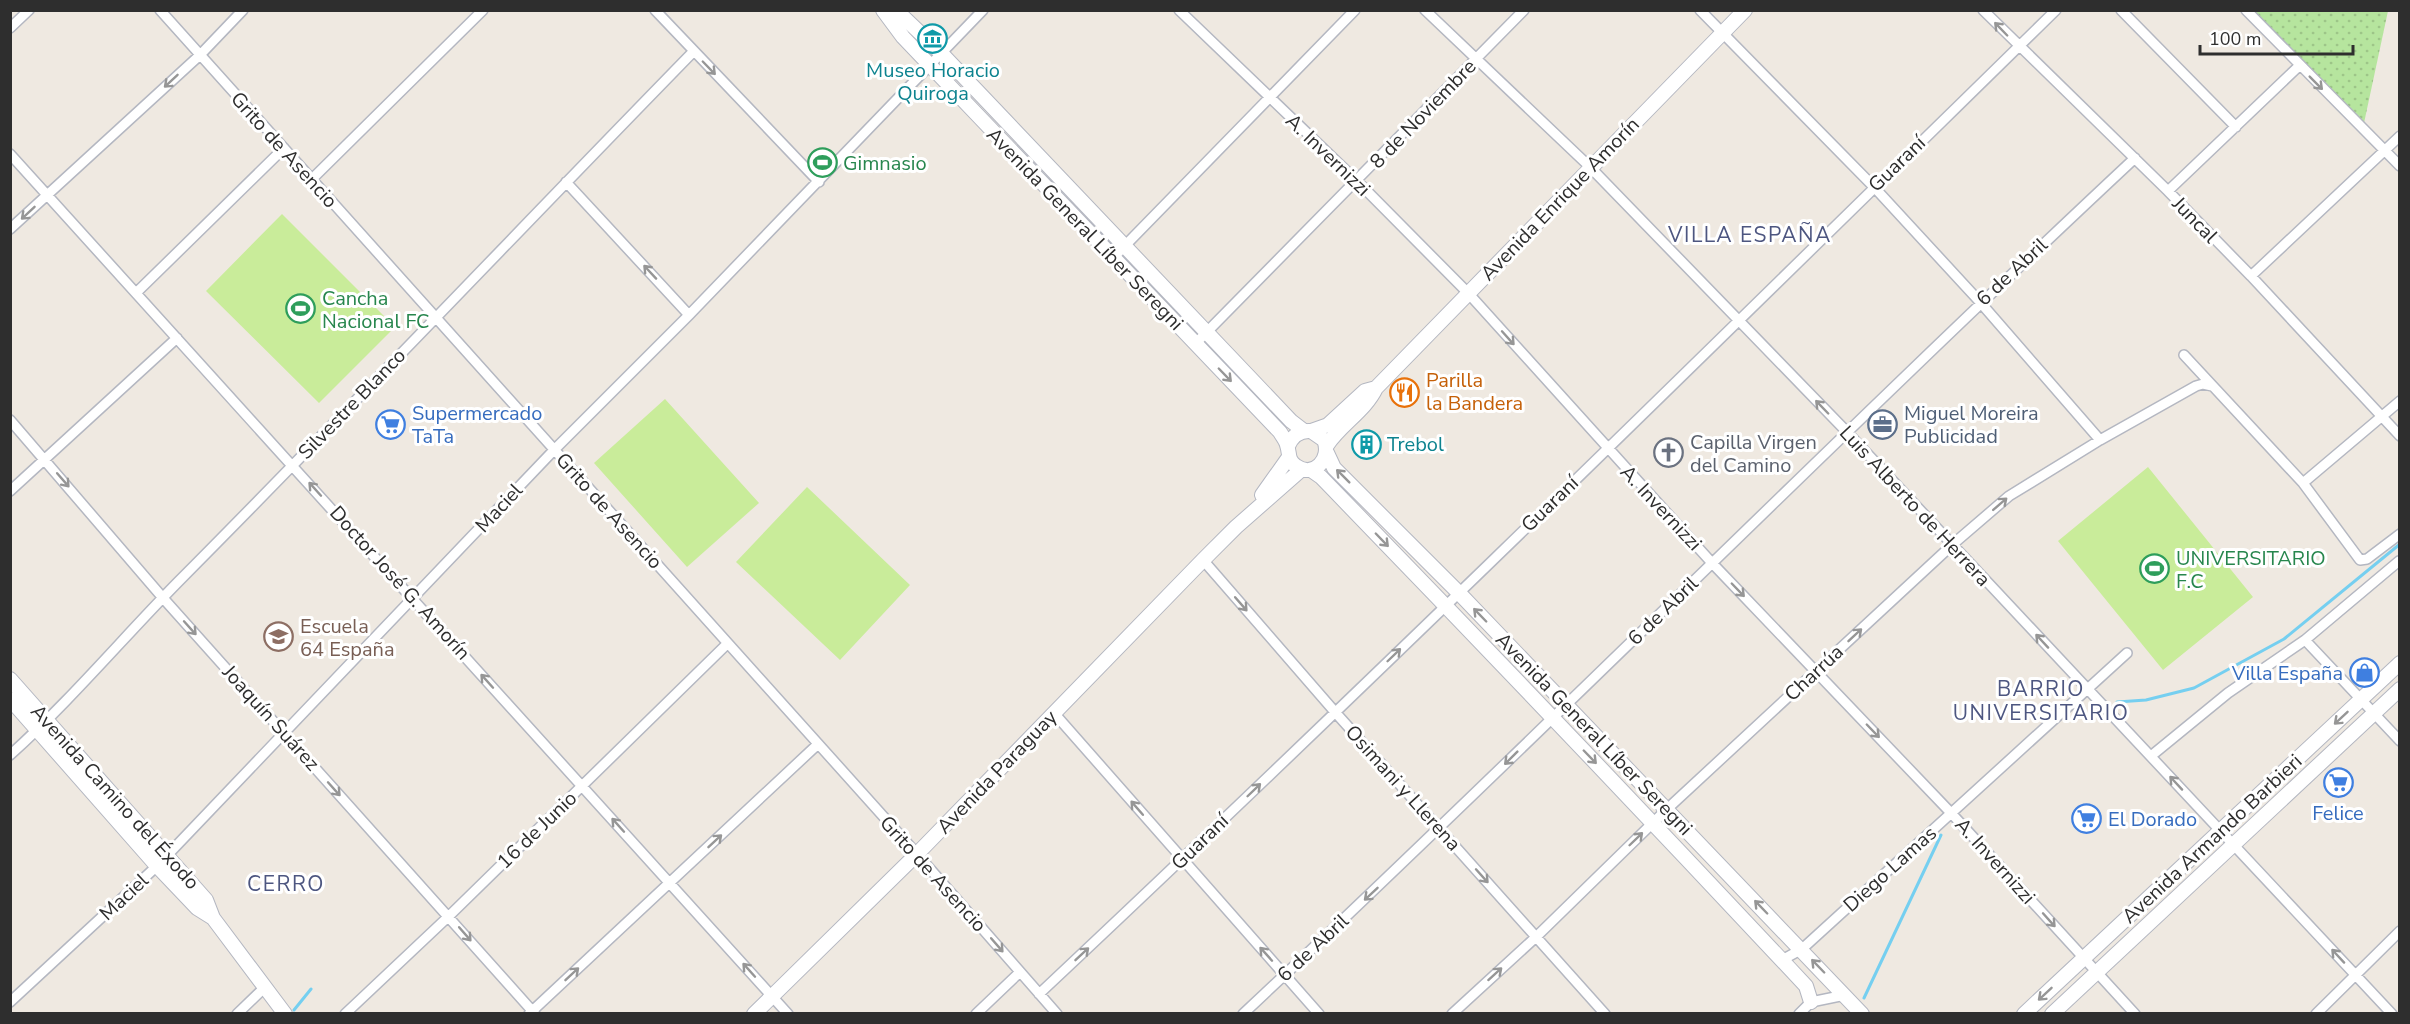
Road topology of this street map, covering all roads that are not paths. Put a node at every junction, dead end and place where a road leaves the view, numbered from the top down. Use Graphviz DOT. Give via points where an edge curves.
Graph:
graph roads {
  1 [pos="29,10"];
  2 [pos="160,10"];
  3 [pos="243,10"];
  4 [pos="483,10"];
  5 [pos="654,10"];
  6 [pos="883,10"];
  7 [pos="896,10"];
  8 [pos="983,10"];
  9 [pos="1179,10"];
  10 [pos="1355,10"];
  11 [pos="1425,10"];
  12 [pos="1524,10"];
  13 [pos="1700,10"];
  14 [pos="1745,10"];
  15 [pos="1983,10"];
  16 [pos="2056,10"];
  17 [pos="2121,10"];
  18 [pos="2246,10"];
  19 [pos="10,28"];
  20 [pos="1722,34"];
  21 [pos="2019,47"];
  22 [pos="693,52"];
  23 [pos="942,54"];
  24 [pos="200,55"];
  25 [pos="1476,60"];
  26 [pos="931,66"];
  27 [pos="2299,66"];
  28 [pos="1268,99"];
  29 [pos="2236,127"];
  30 [pos="2400,136"];
  31 [pos="284,148"];
  32 [pos="2384,151"];
  33 [pos="10,154"];
  34 [pos="2135,158"];
  35 [pos="2400,166"];
  36 [pos="1590,167"];
  37 [pos="311,180"];
  38 [pos="566,182"];
  39 [pos="819,182"];
  40 [pos="1357,182"];
  41 [pos="1874,187"];
  42 [pos="2168,191"];
  43 [pos="48,195"];
  44 [pos="10,230"];
  45 [pos="1125,246"];
  46 [pos="1113,258"];
  47 [pos="2251,276"];
  48 [pos="137,292"];
  49 [pos="1468,294"];
  50 [pos="1980,302"];
  51 [pos="689,315"];
  52 [pos="435,318"];
  53 [pos="1737,321"];
  54 [pos="1207,333"];
  55 [pos="177,338"];
  56 [pos="1196,344"];
  57 [pos="2184,355"];
  58 [pos="2212,386"];
  59 [pos="1376,388"];
  60 [pos="2400,401"];
  61 [pos="2382,418"];
  62 [pos="10,420"];
  63 [pos="1308,431"];
  64 [pos="1846,431"];
  65 [pos="2400,436"];
  66 [pos="2100,440"];
  67 [pos="1327,449"];
  68 [pos="1607,449"];
  69 [pos="554,450"];
  70 [pos="1288,452"];
  71 [pos="45,459"];
  72 [pos="293,466"];
  73 [pos="1306,470"];
  74 [pos="2303,483"];
  75 [pos="10,490"];
  76 [pos="1236,527"];
  77 [pos="2400,534"];
  78 [pos="1952,545"];
  79 [pos="1203,560"];
  80 [pos="2399,561"];
  81 [pos="1712,563"];
  82 [pos="1459,593"];
  83 [pos="163,597"];
  84 [pos="413,599"];
  85 [pos="1446,606"];
  86 [pos="2305,640"];
  87 [pos="727,644"];
  88 [pos="2127,653"];
  89 [pos="2400,663"];
  90 [pos="1816,671"];
  91 [pos="10,680"];
  92 [pos="2400,688"];
  93 [pos="2087,689"];
  94 [pos="10,699"];
  95 [pos="2360,700"];
  96 [pos="1566,704"];
  97 [pos="1054,712"];
  98 [pos="1335,712"];
  99 [pos="2373,713"];
  100 [pos="1552,717"];
  101 [pos="42,725"];
  102 [pos="283,732"];
  103 [pos="2400,741"];
  104 [pos="817,745"];
  105 [pos="10,756"];
  106 [pos="2151,756"];
  107 [pos="582,786"];
  108 [pos="1666,810"];
  109 [pos="1952,814"];
  110 [pos="1653,822"];
  111 [pos="1440,829"];
  112 [pos="2220,830"];
  113 [pos="2232,843"];
  114 [pos="917,854"];
  115 [pos="167,855"];
  116 [pos="1182,860"];
  117 [pos="157,866"];
  118 [pos="670,883"];
  119 [pos="449,916"];
  120 [pos="213,918"];
  121 [pos="2400,932"];
  122 [pos="1536,937"];
  123 [pos="1802,949"];
  124 [pos="2084,958"];
  125 [pos="1782,960"];
  126 [pos="1020,972"];
  127 [pos="2097,972"];
  128 [pos="2355,974"];
  129 [pos="1284,975"];
  130 [pos="264,988"];
  131 [pos="1039,993"];
  132 [pos="1845,995"];
  133 [pos="773,996"];
  134 [pos="10,1002"];
  135 [pos="1810,1002"];
  136 [pos="532,1013"];
  137 [pos="237,1014"];
  138 [pos="285,1014"];
  139 [pos="345,1014"];
  140 [pos="754,1014"];
  141 [pos="788,1014"];
  142 [pos="976,1014"];
  143 [pos="1057,1014"];
  144 [pos="1243,1014"];
  145 [pos="1319,1014"];
  146 [pos="1452,1014"];
  147 [pos="1605,1014"];
  148 [pos="1799,1014"];
  149 [pos="1862,1014"];
  150 [pos="2024,1014"];
  151 [pos="2052,1014"];
  152 [pos="2135,1014"];
  153 [pos="2316,1014"];
  154 [pos="2392,1014"];
  1 -- 19 [label="street"];
  2 -- 24 [label="street, Grito de Asencio"];
  3 -- 24 [label="street"];
  4 -- 37 [label="street"];
  5 -- 22 [label="street"];
  6 -- 26 [label="street, Avenida General Líber Seregni"];
  7 -- 23 [label="street, Avenida General Líber Seregni"];
  8 -- 23 [label="street, Maciel"];
  9 -- 28 [label="street, A. Invernizzi"];
  10 -- 28 [label="street"];
  11 -- 25 [label="street, Luis Alberto de Herrera"];
  12 -- 25 [label="street, 8 de Noviembre"];
  13 -- 20 [label="street"];
  14 -- 20 [label="street, Avenida Enrique Amorín"];
  21 -- 15 [label="street, Juncal, one-way"];
  16 -- 21 [label="street, Guaraní"];
  17 -- 29 [label="street"];
  18 -- 27 [label="street"];
  20 -- 36 [label="street, Avenida Enrique Amorín"];
  20 -- 41 [label="street"];
  21 -- 34 [label="street, Juncal"];
  21 -- 41 [label="street, Guaraní"];
  22 -- 38 [label="street, Silvestre Blanco"];
  22 -- 39 [label="street, one-way"];
  23 -- 26 [label="street, Maciel"];
  23 -- 45 [label="street, Avenida General Líber Seregni"];
  24 -- 31 [label="street, Grito de Asencio"];
  24 -- 43 [label="street, one-way"];
  25 -- 36 [label="street, Luis Alberto de Herrera"];
  25 -- 40 [label="street, 8 de Noviembre"];
  26 -- 39 [label="street, Maciel"];
  26 -- 46 [label="street, Avenida General Líber Seregni"];
  27 -- 29 [label="street"];
  27 -- 32 [label="street, one-way"];
  28 -- 40 [label="street, A. Invernizzi"];
  28 -- 45 [label="street"];
  29 -- 42 [label="street"];
  30 -- 32 [label="street"];
  31 -- 37 [label="street, Grito de Asencio"];
  31 -- 48 [label="street"];
  32 -- 35 [label="street"];
  32 -- 47 [label="street"];
  33 -- 43 [label="street, Doctor José G. Amorín"];
  34 -- 42 [label="street, Juncal"];
  34 -- 50 [label="street, 6 de Abril"];
  36 -- 49 [label="street, Avenida Enrique Amorín"];
  36 -- 53 [label="street, Luis Alberto de Herrera"];
  37 -- 52 [label="street, Grito de Asencio"];
  51 -- 38 [label="street, one-way"];
  38 -- 52 [label="street, Silvestre Blanco"];
  39 -- 51 [label="street, Maciel"];
  40 -- 49 [label="street, A. Invernizzi"];
  40 -- 54 [label="street, 8 de Noviembre"];
  41 -- 50 [label="street"];
  41 -- 53 [label="street, Guaraní"];
  42 -- 47 [label="street, Juncal"];
  43 -- 44 [label="street, one-way"];
  43 -- 48 [label="street, Doctor José G. Amorín"];
  45 -- 46 [label="street"];
  45 -- 54 [label="street, Avenida General Líber Seregni"];
  46 -- 56 [label="street, Avenida General Líber Seregni"];
  47 -- 61 [label="street, Juncal"];
  48 -- 55 [label="street, Doctor José G. Amorín"];
  49 -- 59 [label="street, Avenida Enrique Amorín"];
  49 -- 68 [label="street, A. Invernizzi, one-way"];
  50 -- 64 [label="street, 6 de Abril"];
  50 -- 66 [label="street"];
  51 -- 69 [label="street, Maciel"];
  52 -- 69 [label="street, Grito de Asencio"];
  52 -- 72 [label="street, Silvestre Blanco"];
  64 -- 53 [label="street, Luis Alberto de Herrera, one-way"];
  53 -- 68 [label="street, Guaraní"];
  54 -- 56 [label="street, 8 de Noviembre"];
  54 -- 63 [label="street, Avenida General Líber Seregni" via="1291,421"];
  55 -- 71 [label="street"];
  55 -- 72 [label="street, Doctor José G. Amorín"];
  56 -- 70 [label="street, Avenida General Líber Seregni, one-way" via="1280,432"];
  57 -- 58 [label="street"];
  58 -- 66 [label="street, Charrúa" via="2196,386"];
  58 -- 74 [label="street"];
  59 -- 63 [label="street, Avenida Enrique Amorín" via="1365,392 1328,425"];
  59 -- 67 [label="street, Avenida Enrique Amorín" via="1371,399 1335,432"];
  60 -- 61 [label="street"];
  61 -- 65 [label="street, Juncal"];
  61 -- 74 [label="street"];
  62 -- 71 [label="street, Joaquín Suárez"];
  63 -- 67 [label="street" via="1321,436"];
  63 -- 70 [label="street" via="1294,436"];
  64 -- 78 [label="street, Luis Alberto de Herrera"];
  64 -- 81 [label="street, 6 de Abril"];
  78 -- 66 [label="street, Charrúa, one-way" via="2009,496"];
  67 -- 73 [label="street" via="1321,464"];
  82 -- 67 [label="street, Avenida General Líber Seregni, one-way" via="1335,468"];
  68 -- 81 [label="street, A. Invernizzi"];
  68 -- 82 [label="street, Guaraní"];
  69 -- 84 [label="street, Maciel"];
  69 -- 87 [label="street, Grito de Asencio"];
  70 -- 73 [label="street" via="1296,467"];
  70 -- 76 [label="street, Avenida Paraguay" via="1275,479"];
  71 -- 75 [label="street"];
  71 -- 83 [label="street, Joaquín Suárez, one-way"];
  72 -- 83 [label="street, Silvestre Blanco"];
  84 -- 72 [label="street, Doctor José G. Amorín, one-way"];
  73 -- 76 [label="street, Avenida Paraguay"];
  73 -- 85 [label="street, Avenida General Líber Seregni, one-way" via="1321,477"];
  74 -- 77 [label="street" via="2360,560"];
  76 -- 79 [label="street, Avenida Paraguay"];
  90 -- 78 [label="street, Charrúa, one-way"];
  93 -- 78 [label="street, Luis Alberto de Herrera, one-way"];
  79 -- 97 [label="street, Avenida Paraguay"];
  79 -- 98 [label="street, Osimani y Llerena, one-way"];
  80 -- 86 [label="street"];
  81 -- 90 [label="street, A. Invernizzi, one-way"];
  81 -- 96 [label="street, 6 de Abril"];
  82 -- 85 [label="street, Guaraní"];
  96 -- 82 [label="street, Avenida General Líber Seregni, one-way"];
  83 -- 101 [label="street, Silvestre Blanco"];
  83 -- 102 [label="street, Joaquín Suárez, one-way"];
  84 -- 102 [label="street, Maciel"];
  107 -- 84 [label="street, Doctor José G. Amorín, one-way"];
  98 -- 85 [label="street, Guaraní, one-way"];
  85 -- 100 [label="street, Avenida General Líber Seregni"];
  86 -- 95 [label="street"];
  86 -- 106 [label="street" via="2228,693"];
  87 -- 104 [label="street, Grito de Asencio"];
  87 -- 107 [label="street, 16 de Junio"];
  88 -- 93 [label="street, Diego Lamas"];
  89 -- 95 [label="street, Avenida Armando Barbieri"];
  90 -- 108 [label="street, Charrúa"];
  90 -- 109 [label="street, A. Invernizzi, one-way"];
  91 -- 101 [label="street, Avenida Camino del Éxodo"];
  92 -- 99 [label="street, Avenida Armando Barbieri"];
  93 -- 106 [label="street, Luis Alberto de Herrera"];
  93 -- 109 [label="street, Diego Lamas"];
  94 -- 101 [label="street, Avenida Camino del Éxodo"];
  95 -- 99 [label="street"];
  95 -- 112 [label="street, Avenida Armando Barbieri, one-way"];
  96 -- 100 [label="street, 6 de Abril"];
  96 -- 108 [label="street, Avenida General Líber Seregni"];
  97 -- 114 [label="street, Avenida Paraguay"];
  116 -- 97 [label="street, one-way"];
  98 -- 111 [label="street, Osimani y Llerena"];
  116 -- 98 [label="street, Guaraní, one-way"];
  99 -- 103 [label="street"];
  99 -- 113 [label="street, Avenida Armando Barbieri"];
  100 -- 110 [label="street, Avenida General Líber Seregni, one-way"];
  100 -- 111 [label="street, 6 de Abril, one-way"];
  101 -- 105 [label="street, Silvestre Blanco"];
  101 -- 115 [label="street, Avenida Camino del Éxodo"];
  101 -- 117 [label="street, Avenida Camino del Éxodo"];
  102 -- 115 [label="street, Maciel"];
  102 -- 119 [label="street, Joaquín Suárez, one-way"];
  104 -- 114 [label="street, Grito de Asencio"];
  118 -- 104 [label="street, one-way"];
  112 -- 106 [label="street, Luis Alberto de Herrera, one-way"];
  118 -- 107 [label="street, Doctor José G. Amorín, one-way"];
  107 -- 119 [label="street, 16 de Junio"];
  108 -- 110 [label="street, Charrúa"];
  123 -- 108 [label="street, Avenida General Líber Seregni, one-way"];
  109 -- 123 [label="street, Diego Lamas"];
  109 -- 124 [label="street, A. Invernizzi, one-way"];
  122 -- 110 [label="street, Charrúa, one-way"];
  110 -- 125 [label="street, Avenida General Líber Seregni"];
  111 -- 122 [label="street, Osimani y Llerena, one-way"];
  111 -- 129 [label="street, 6 de Abril, one-way"];
  112 -- 113 [label="street, Luis Alberto de Herrera"];
  112 -- 124 [label="street, Avenida Armando Barbieri"];
  113 -- 127 [label="street, Avenida Armando Barbieri"];
  128 -- 113 [label="street, Luis Alberto de Herrera, one-way"];
  114 -- 126 [label="street, Grito de Asencio, one-way"];
  114 -- 133 [label="street, Avenida Paraguay"];
  115 -- 117 [label="street, Maciel"];
  115 -- 120 [label="street, Avenida Camino del Éxodo" via="206,900"];
  129 -- 116 [label="street, one-way"];
  131 -- 116 [label="street, Guaraní, one-way"];
  117 -- 120 [label="street, Avenida Camino del Éxodo" via="197,908"];
  117 -- 134 [label="street, Maciel"];
  133 -- 118 [label="street, Doctor José G. Amorín, one-way"];
  136 -- 118 [label="street, one-way"];
  119 -- 136 [label="street, Joaquín Suárez, one-way"];
  119 -- 139 [label="street, 16 de Junio"];
  120 -- 130 [label="street, Avenida Camino del Éxodo"];
  121 -- 128 [label="street"];
  146 -- 122 [label="street, Charrúa, one-way"];
  122 -- 147 [label="street, Osimani y Llerena"];
  123 -- 125 [label="street, Diego Lamas"];
  132 -- 123 [label="street, Avenida General Líber Seregni, one-way"];
  124 -- 127 [label="street, A. Invernizzi"];
  124 -- 150 [label="street, Avenida Armando Barbieri, one-way"];
  125 -- 135 [label="street, Avenida General Líber Seregni" via="1806,986"];
  126 -- 131 [label="street, Grito de Asencio"];
  126 -- 142 [label="street"];
  127 -- 151 [label="street, Avenida Armando Barbieri"];
  127 -- 152 [label="street, A. Invernizzi"];
  128 -- 153 [label="street"];
  128 -- 154 [label="street, Luis Alberto de Herrera"];
  129 -- 144 [label="street, 6 de Abril"];
  129 -- 145 [label="street"];
  130 -- 137 [label="street"];
  130 -- 138 [label="street, Avenida Camino del Éxodo"];
  131 -- 143 [label="street, Grito de Asencio"];
  132 -- 135 [label="street"];
  132 -- 149 [label="street, Avenida General Líber Seregni"];
  133 -- 140 [label="street, Avenida Paraguay"];
  133 -- 141 [label="street, Doctor José G. Amorín"];
  135 -- 148 [label="street"];
}
